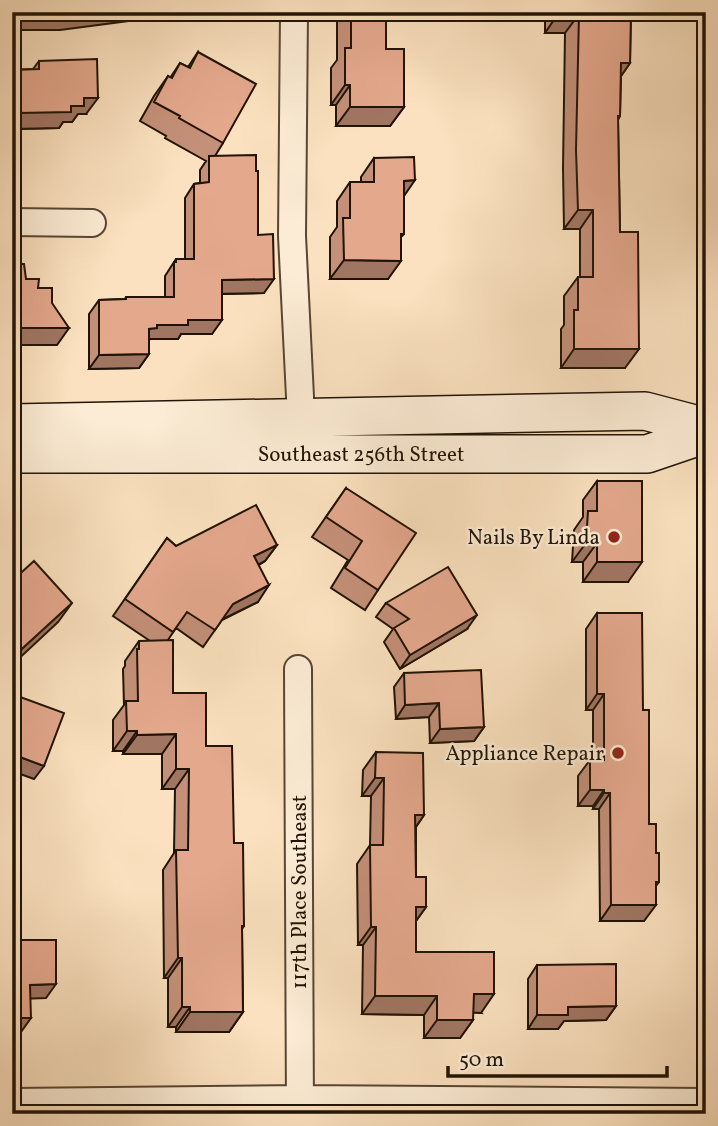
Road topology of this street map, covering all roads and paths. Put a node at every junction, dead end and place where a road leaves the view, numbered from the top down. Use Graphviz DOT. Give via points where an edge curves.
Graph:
graph roads {
  1 [pos="294,12"];
  2 [pos="12,222"];
  3 [pos="92,223"];
  4 [pos="301,417"];
  5 [pos="12,423"];
  6 [pos="706,427"];
  7 [pos="706,434"];
  8 [pos="12,454"];
  9 [pos="299,670"];
  10 [pos="12,1102"];
  11 [pos="706,1102"];
  12 [pos="300,1107"];
  1 -- 4 [label="street" via="292,236"];
  2 -- 3 [label="street"];
  4 -- 5 [label="main road, Southeast 256th Street"];
  4 -- 6 [label="main road, Southeast 256th Street" via="645,411"];
  7 -- 8 [label="main road, Southeast 256th Street" via="648,454"];
  9 -- 12 [label="street, 117th Place Southeast"];
  10 -- 12 [label="street"];
  11 -- 12 [label="street"];
}
